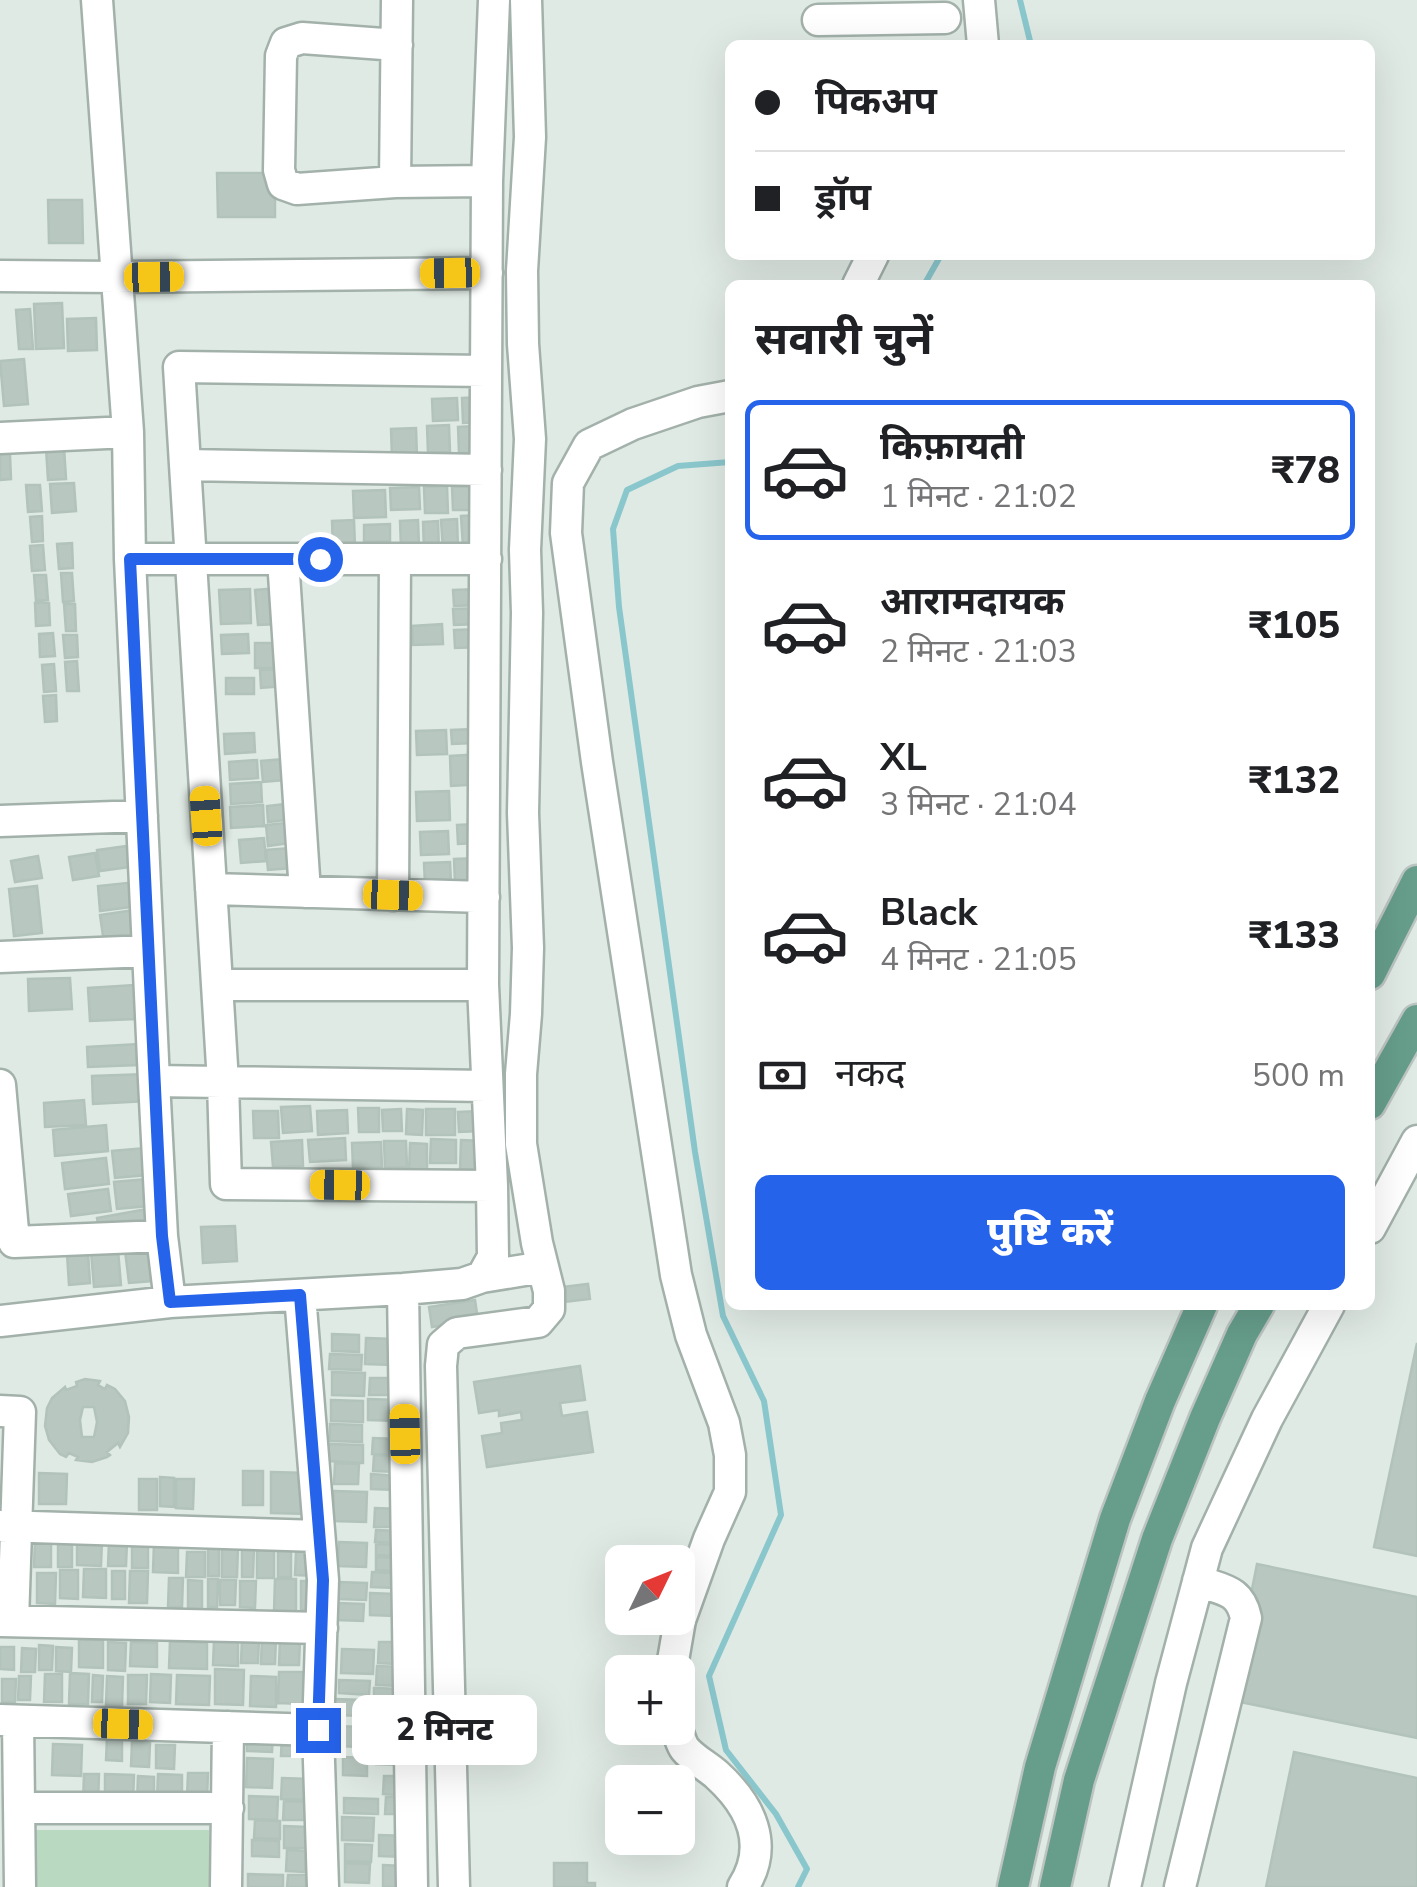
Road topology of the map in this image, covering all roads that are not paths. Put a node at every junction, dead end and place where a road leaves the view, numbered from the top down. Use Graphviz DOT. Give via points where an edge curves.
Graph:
graph roads {
  1 [pos="97,0"];
  2 [pos="398,0"];
  3 [pos="494,0"];
  4 [pos="526,0"];
  5 [pos="978,0"];
  6 [pos="945,18"];
  7 [pos="817,22"];
  8 [pos="982,40"];
  9 [pos="397,45"];
  10 [pos="487,181"];
  11 [pos="395,182"];
  12 [pos="487,273"];
  13 [pos="0,276"];
  14 [pos="117,277"];
  15 [pos="486,371"];
  16 [pos="725,397"];
  17 [pos="128,432"];
  18 [pos="0,438"];
  19 [pos="185,465"];
  20 [pos="486,470"];
  21 [pos="130,559"];
  22 [pos="283,559"];
  23 [pos="394,559"];
  24 [pos="486,559"];
  25 [pos="191,560"];
  26 [pos="142,816"];
  27 [pos="0,821"];
  28 [pos="1417,880"];
  29 [pos="211,889"];
  30 [pos="305,892"];
  31 [pos="393,895"];
  32 [pos="484,898"];
  33 [pos="148,951"];
  34 [pos="0,956"];
  35 [pos="1375,964"];
  36 [pos="217,984"];
  37 [pos="483,985"];
  38 [pos="1417,1020"];
  39 [pos="154,1081"];
  40 [pos="223,1082"];
  41 [pos="0,1085"];
  42 [pos="487,1086"];
  43 [pos="1375,1095"];
  44 [pos="1417,1141"];
  45 [pos="492,1186"];
  46 [pos="1375,1219"];
  47 [pos="162,1236"];
  48 [pos="543,1267"];
  49 [pos="482,1277"];
  50 [pos="403,1290"];
  51 [pos="300,1295"];
  52 [pos="170,1302"];
  53 [pos="1200,1310"];
  54 [pos="1256,1310"];
  55 [pos="1326,1310"];
  56 [pos="0,1321"];
  57 [pos="0,1411"];
  58 [pos="8,1526"];
  59 [pos="320,1536"];
  60 [pos="1198,1582"];
  61 [pos="6,1621"];
  62 [pos="322,1628"];
  63 [pos="674,1655"];
  64 [pos="9,1721"];
  65 [pos="228,1727"];
  66 [pos="318,1730"];
  67 [pos="683,1745"];
  68 [pos="20,1808"];
  69 [pos="228,1808"];
  70 [pos="20,1887"];
  71 [pos="226,1887"];
  72 [pos="323,1887"];
  73 [pos="412,1887"];
  74 [pos="454,1887"];
  75 [pos="743,1887"];
  76 [pos="1013,1887"];
  77 [pos="1055,1887"];
  78 [pos="1125,1887"];
  79 [pos="1180,1887"];
  1 -- 14 [label="street"];
  2 -- 9 [label="street"];
  3 -- 10 [label="street"];
  4 -- 48 [label="street" via="528,948 520,1144"];
  5 -- 8 [label="street"];
  6 -- 7 [label="street"];
  9 -- 11 [label="street"];
  9 -- 11 [label="street" via="302,38 286,43 280,56 283,184 298,189"];
  10 -- 11 [label="street"];
  10 -- 12 [label="street"];
  12 -- 14 [label="street"];
  12 -- 15 [label="street"];
  13 -- 14 [label="street"];
  14 -- 17 [label="street"];
  15 -- 19 [label="street" via="179,368"];
  15 -- 20 [label="street"];
  16 -- 63 [label="street" via="633,424 589,445 568,483 566,533 597,762 676,1275 730,1455 730,1492 680,1620"];
  17 -- 18 [label="street"];
  17 -- 21 [label="street"];
  19 -- 20 [label="street"];
  19 -- 25 [label="street"];
  20 -- 24 [label="street"];
  21 -- 25 [label="street"];
  21 -- 26 [label="street"];
  22 -- 23 [label="street"];
  22 -- 25 [label="street"];
  22 -- 30 [label="street"];
  23 -- 24 [label="street"];
  23 -- 31 [label="street"];
  24 -- 32 [label="street"];
  25 -- 29 [label="street"];
  26 -- 27 [label="street"];
  26 -- 33 [label="street"];
  28 -- 35 [label="main road"];
  29 -- 30 [label="street"];
  29 -- 36 [label="street"];
  30 -- 31 [label="street"];
  31 -- 32 [label="street"];
  32 -- 37 [label="street"];
  33 -- 34 [label="street"];
  33 -- 39 [label="street"];
  36 -- 37 [label="street"];
  36 -- 40 [label="street"];
  37 -- 42 [label="street"];
  38 -- 43 [label="main road"];
  39 -- 40 [label="street"];
  39 -- 47 [label="street"];
  40 -- 42 [label="street"];
  40 -- 45 [label="street" via="226,1184"];
  41 -- 47 [label="street" via="14,1242"];
  42 -- 45 [label="street"];
  44 -- 46 [label="street"];
  45 -- 49 [label="street" via="493,1256"];
  47 -- 52 [label="street"];
  48 -- 49 [label="street"];
  48 -- 74 [label="street" via="550,1309 538,1322 457,1333 443,1345"];
  49 -- 50 [label="street"];
  50 -- 51 [label="street"];
  50 -- 73 [label="street"];
  51 -- 52 [label="street"];
  51 -- 59 [label="street"];
  52 -- 56 [label="street"];
  53 -- 76 [label="main road" via="1115,1519 1040,1767"];
  54 -- 77 [label="main road" via="1204,1418 1158,1539 1079,1780"];
  55 -- 60 [label="street" via="1267,1419"];
  57 -- 58 [label="street" via="20,1412"];
  58 -- 59 [label="street"];
  58 -- 61 [label="street"];
  59 -- 62 [label="street"];
  60 -- 78 [label="street"];
  60 -- 79 [label="street" via="1236,1595 1246,1618"];
  61 -- 62 [label="street"];
  62 -- 66 [label="street"];
  64 -- 65 [label="street"];
  64 -- 68 [label="street"];
  65 -- 66 [label="street"];
  65 -- 69 [label="street"];
  66 -- 72 [label="street"];
  67 -- 75 [label="street" via="745,1807 758,1840"];
  68 -- 69 [label="street"];
  68 -- 70 [label="street"];
  69 -- 71 [label="street"];
}
